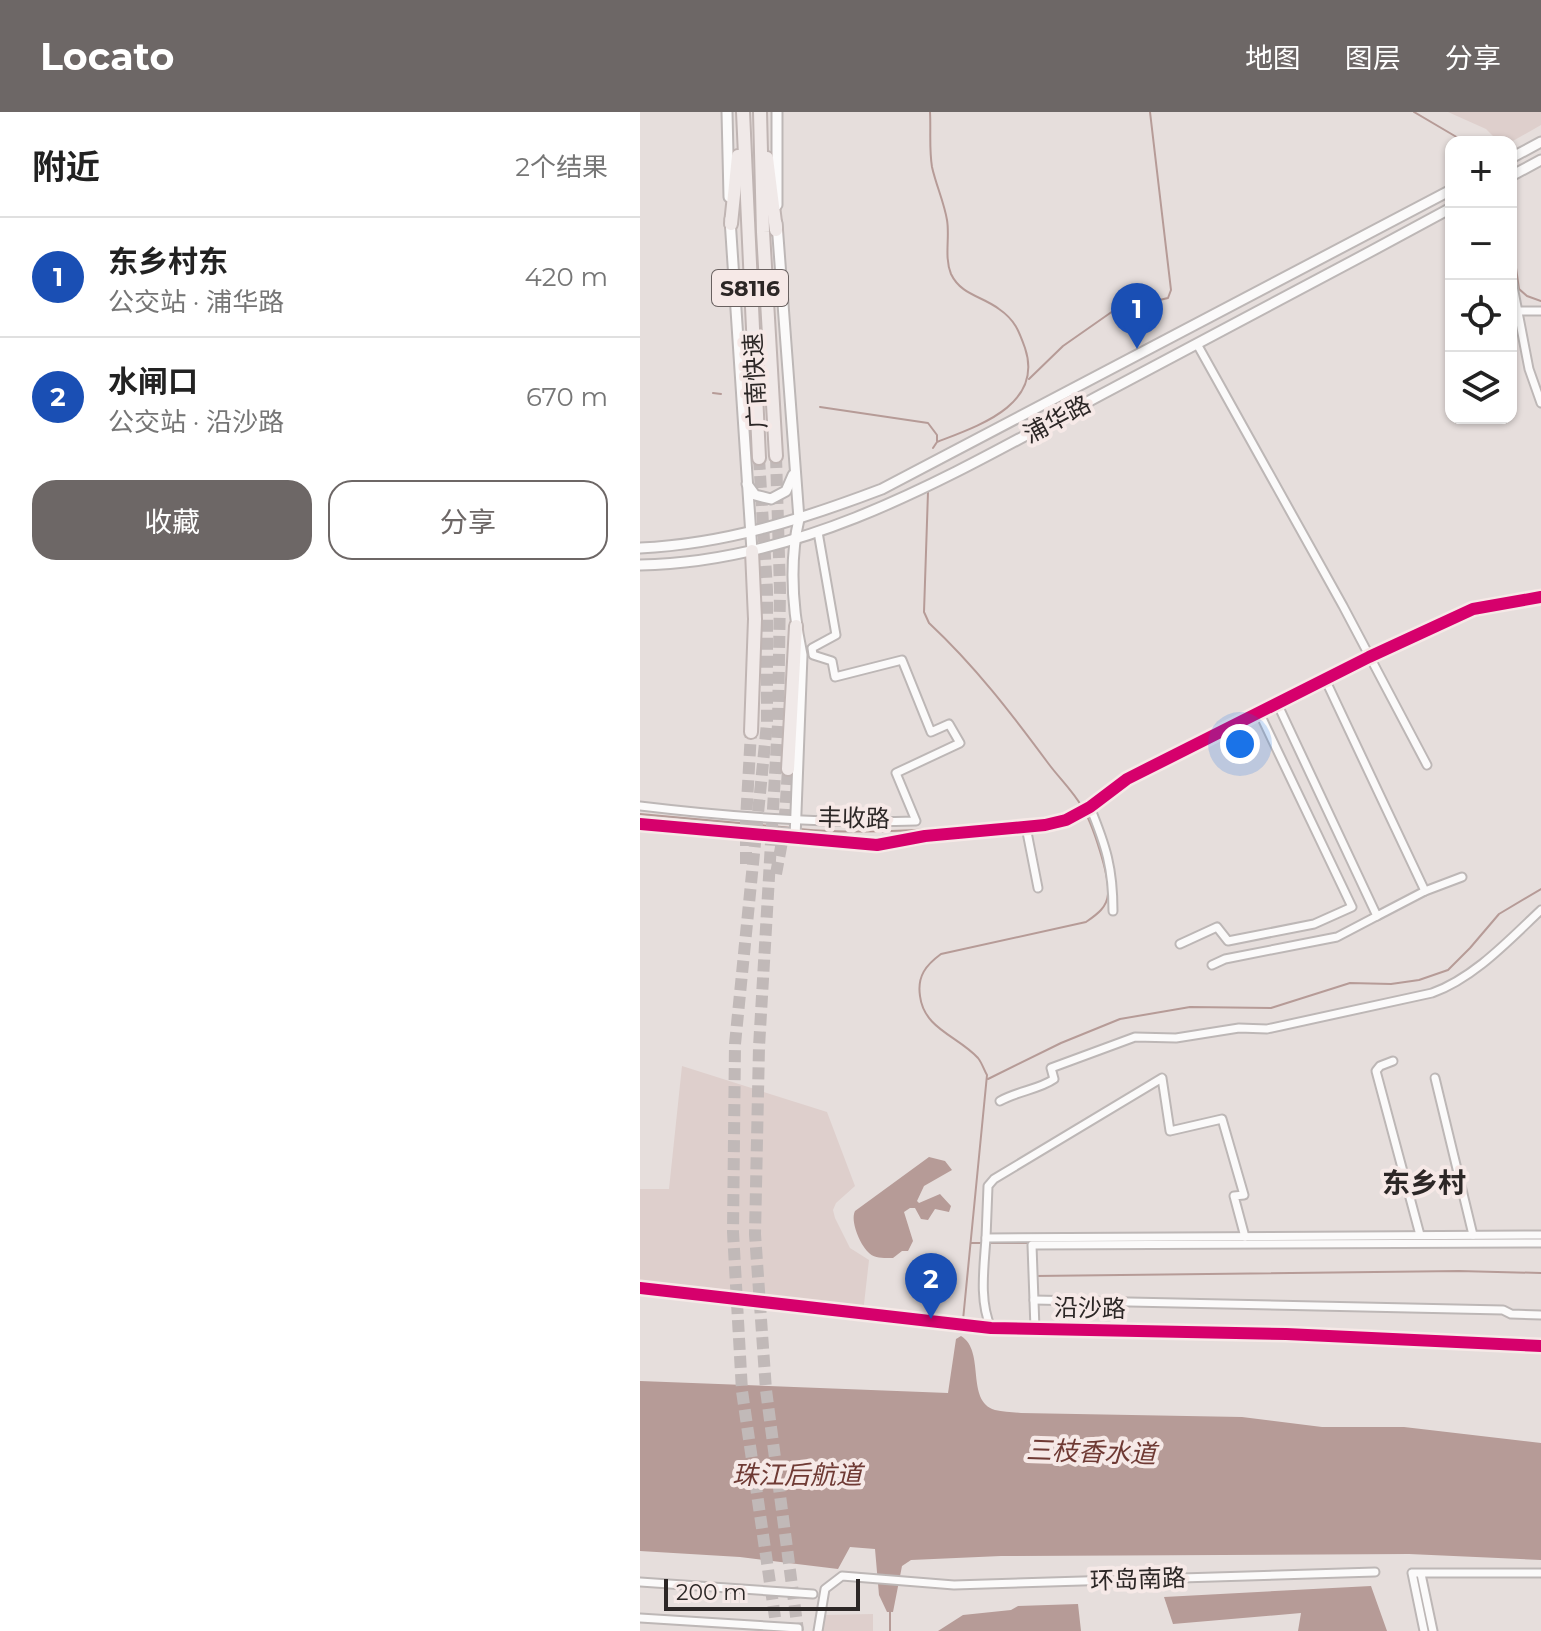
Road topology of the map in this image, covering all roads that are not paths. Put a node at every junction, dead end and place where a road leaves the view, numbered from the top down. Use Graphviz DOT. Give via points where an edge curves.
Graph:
graph roads {
  1 [pos="727,112"];
  2 [pos="777,112"];
  3 [pos="743,119"];
  4 [pos="760,119"];
  5 [pos="1541,142"];
  6 [pos="1517,155"];
  7 [pos="1541,160"];
  8 [pos="1517,173"];
  9 [pos="1445,193"];
  10 [pos="1445,211"];
  11 [pos="731,224"];
  12 [pos="776,230"];
  13 [pos="1512,280"];
  14 [pos="1518,311"];
  15 [pos="1541,311"];
  16 [pos="1197,344"];
  17 [pos="1541,403"];
  18 [pos="776,456"];
  19 [pos="759,458"];
  20 [pos="794,471"];
  21 [pos="746,481"];
  22 [pos="799,519"];
  23 [pos="818,532"];
  24 [pos="749,533"];
  25 [pos="794,541"];
  26 [pos="640,548"];
  27 [pos="752,551"];
  28 [pos="640,565"];
  29 [pos="1541,597"];
  30 [pos="796,626"];
  31 [pos="1369,657"];
  32 [pos="1325,679"];
  33 [pos="1277,703"];
  34 [pos="1259,712"];
  35 [pos="751,732"];
  36 [pos="1427,765"];
  37 [pos="788,769"];
  38 [pos="640,806"];
  39 [pos="1090,807"];
  40 [pos="640,824"];
  41 [pos="1026,827"];
  42 [pos="795,838"];
  43 [pos="1462,877"];
  44 [pos="1038,888"];
  45 [pos="1425,891"];
  46 [pos="1541,910"];
  47 [pos="1113,911"];
  48 [pos="1377,916"];
  49 [pos="1324,919"];
  50 [pos="1331,938"];
  51 [pos="1180,944"];
  52 [pos="1212,965"];
  53 [pos="1393,1061"];
  54 [pos="1435,1078"];
  55 [pos="1000,1101"];
  56 [pos="1420,1235"];
  57 [pos="1473,1235"];
  58 [pos="1541,1235"];
  59 [pos="1245,1237"];
  60 [pos="986,1238"];
  61 [pos="1541,1243"];
  62 [pos="640,1288"];
  63 [pos="1034,1300"];
  64 [pos="1541,1315"];
  65 [pos="991,1328"];
  66 [pos="1035,1329"];
  67 [pos="1541,1337"];
  68 [pos="1536,1346"];
  69 [pos="1375,1572"];
  70 [pos="1541,1573"];
  71 [pos="1421,1574"];
  72 [pos="640,1582"];
  73 [pos="813,1594"];
  74 [pos="640,1618"];
  75 [pos="798,1631"];
  76 [pos="818,1631"];
  77 [pos="1424,1631"];
  78 [pos="1433,1631"];
  1 -- 11 [label="main road"];
  2 -- 12 [label="main road"];
  3 -- 11 [label="highway"];
  3 -- 19 [label="highway, 广南快速 / S8116"];
  4 -- 12 [label="highway"];
  4 -- 18 [label="highway, 广南快速 / S8116"];
  5 -- 6 [label="main road"];
  7 -- 8 [label="main road"];
  9 -- 22 [label="main road, 浦华路" via="936,462 882,489"];
  10 -- 16 [label="main road, 浦华路"];
  11 -- 21 [label="main road"];
  12 -- 20 [label="main road"];
  13 -- 14 [label="street"];
  14 -- 15 [label="street"];
  14 -- 17 [label="street"];
  16 -- 23 [label="main road, 浦华路" via="929,486"];
  16 -- 31 [label="street"];
  20 -- 21 [label="main road" via="786,491 771,499 755,495"];
  20 -- 22 [label="main road"];
  21 -- 24 [label="main road"];
  22 -- 24 [label="main road, 浦华路"];
  22 -- 25 [label="main road"];
  23 -- 25 [label="main road, 浦华路"];
  23 -- 38 [label="street" via="836,635 812,648 813,655 832,661 835,677 902,660 931,732 949,724 960,743 896,773 916,821 864,823"];
  24 -- 26 [label="main road, 浦华路"];
  24 -- 27 [label="main road"];
  25 -- 27 [label="main road, 浦华路"];
  25 -- 30 [label="main road"];
  27 -- 28 [label="main road, 浦华路"];
  27 -- 35 [label="highway"];
  29 -- 31 [label="street, 丰收路" via="1473,609"];
  30 -- 37 [label="highway"];
  30 -- 42 [label="main road" via="802,655"];
  31 -- 32 [label="street, 丰收路"];
  31 -- 36 [label="street"];
  32 -- 33 [label="street, 丰收路"];
  32 -- 45 [label="street"];
  33 -- 34 [label="street, 丰收路"];
  33 -- 48 [label="street"];
  34 -- 39 [label="street, 丰收路" via="1127,779"];
  34 -- 49 [label="street" via="1350,899 1352,907"];
  39 -- 41 [label="street, 丰收路" via="1066,820"];
  39 -- 47 [label="street" via="1113,878"];
  40 -- 42 [label="street, 丰收路"];
  41 -- 42 [label="street, 丰收路" via="877,845"];
  41 -- 44 [label="street"];
  43 -- 45 [label="street"];
  45 -- 48 [label="street"];
  46 -- 55 [label="street" via="1456,982 1432,993 1267,1029 1135,1037 1064,1061 1051,1068 1054,1079 1045,1086"];
  48 -- 50 [label="street"];
  49 -- 50 [label="street"];
  49 -- 51 [label="street" via="1228,941 1217,927"];
  50 -- 52 [label="street"];
  53 -- 56 [label="street" via="1376,1071"];
  54 -- 57 [label="street"];
  56 -- 57 [label="street"];
  56 -- 59 [label="street"];
  57 -- 58 [label="street"];
  59 -- 60 [label="street"];
  59 -- 60 [label="street" via="1234,1196 1244,1195 1222,1119 1170,1131 1162,1078 994,1179 988,1186"];
  60 -- 65 [label="street" via="985,1315"];
  61 -- 63 [label="street" via="1032,1245"];
  62 -- 65 [label="main road, 沿沙路"];
  63 -- 64 [label="street"];
  63 -- 66 [label="street"];
  65 -- 66 [label="main road, 沿沙路"];
  66 -- 68 [label="main road, 沿沙路"];
  67 -- 68 [label="street"];
  69 -- 76 [label="street, 环岛南路" via="954,1585 842,1576 825,1589"];
  70 -- 71 [label="street"];
  71 -- 77 [label="street" via="1412,1573"];
  71 -- 78 [label="street"];
  72 -- 73 [label="street"];
  74 -- 75 [label="street"];
}
